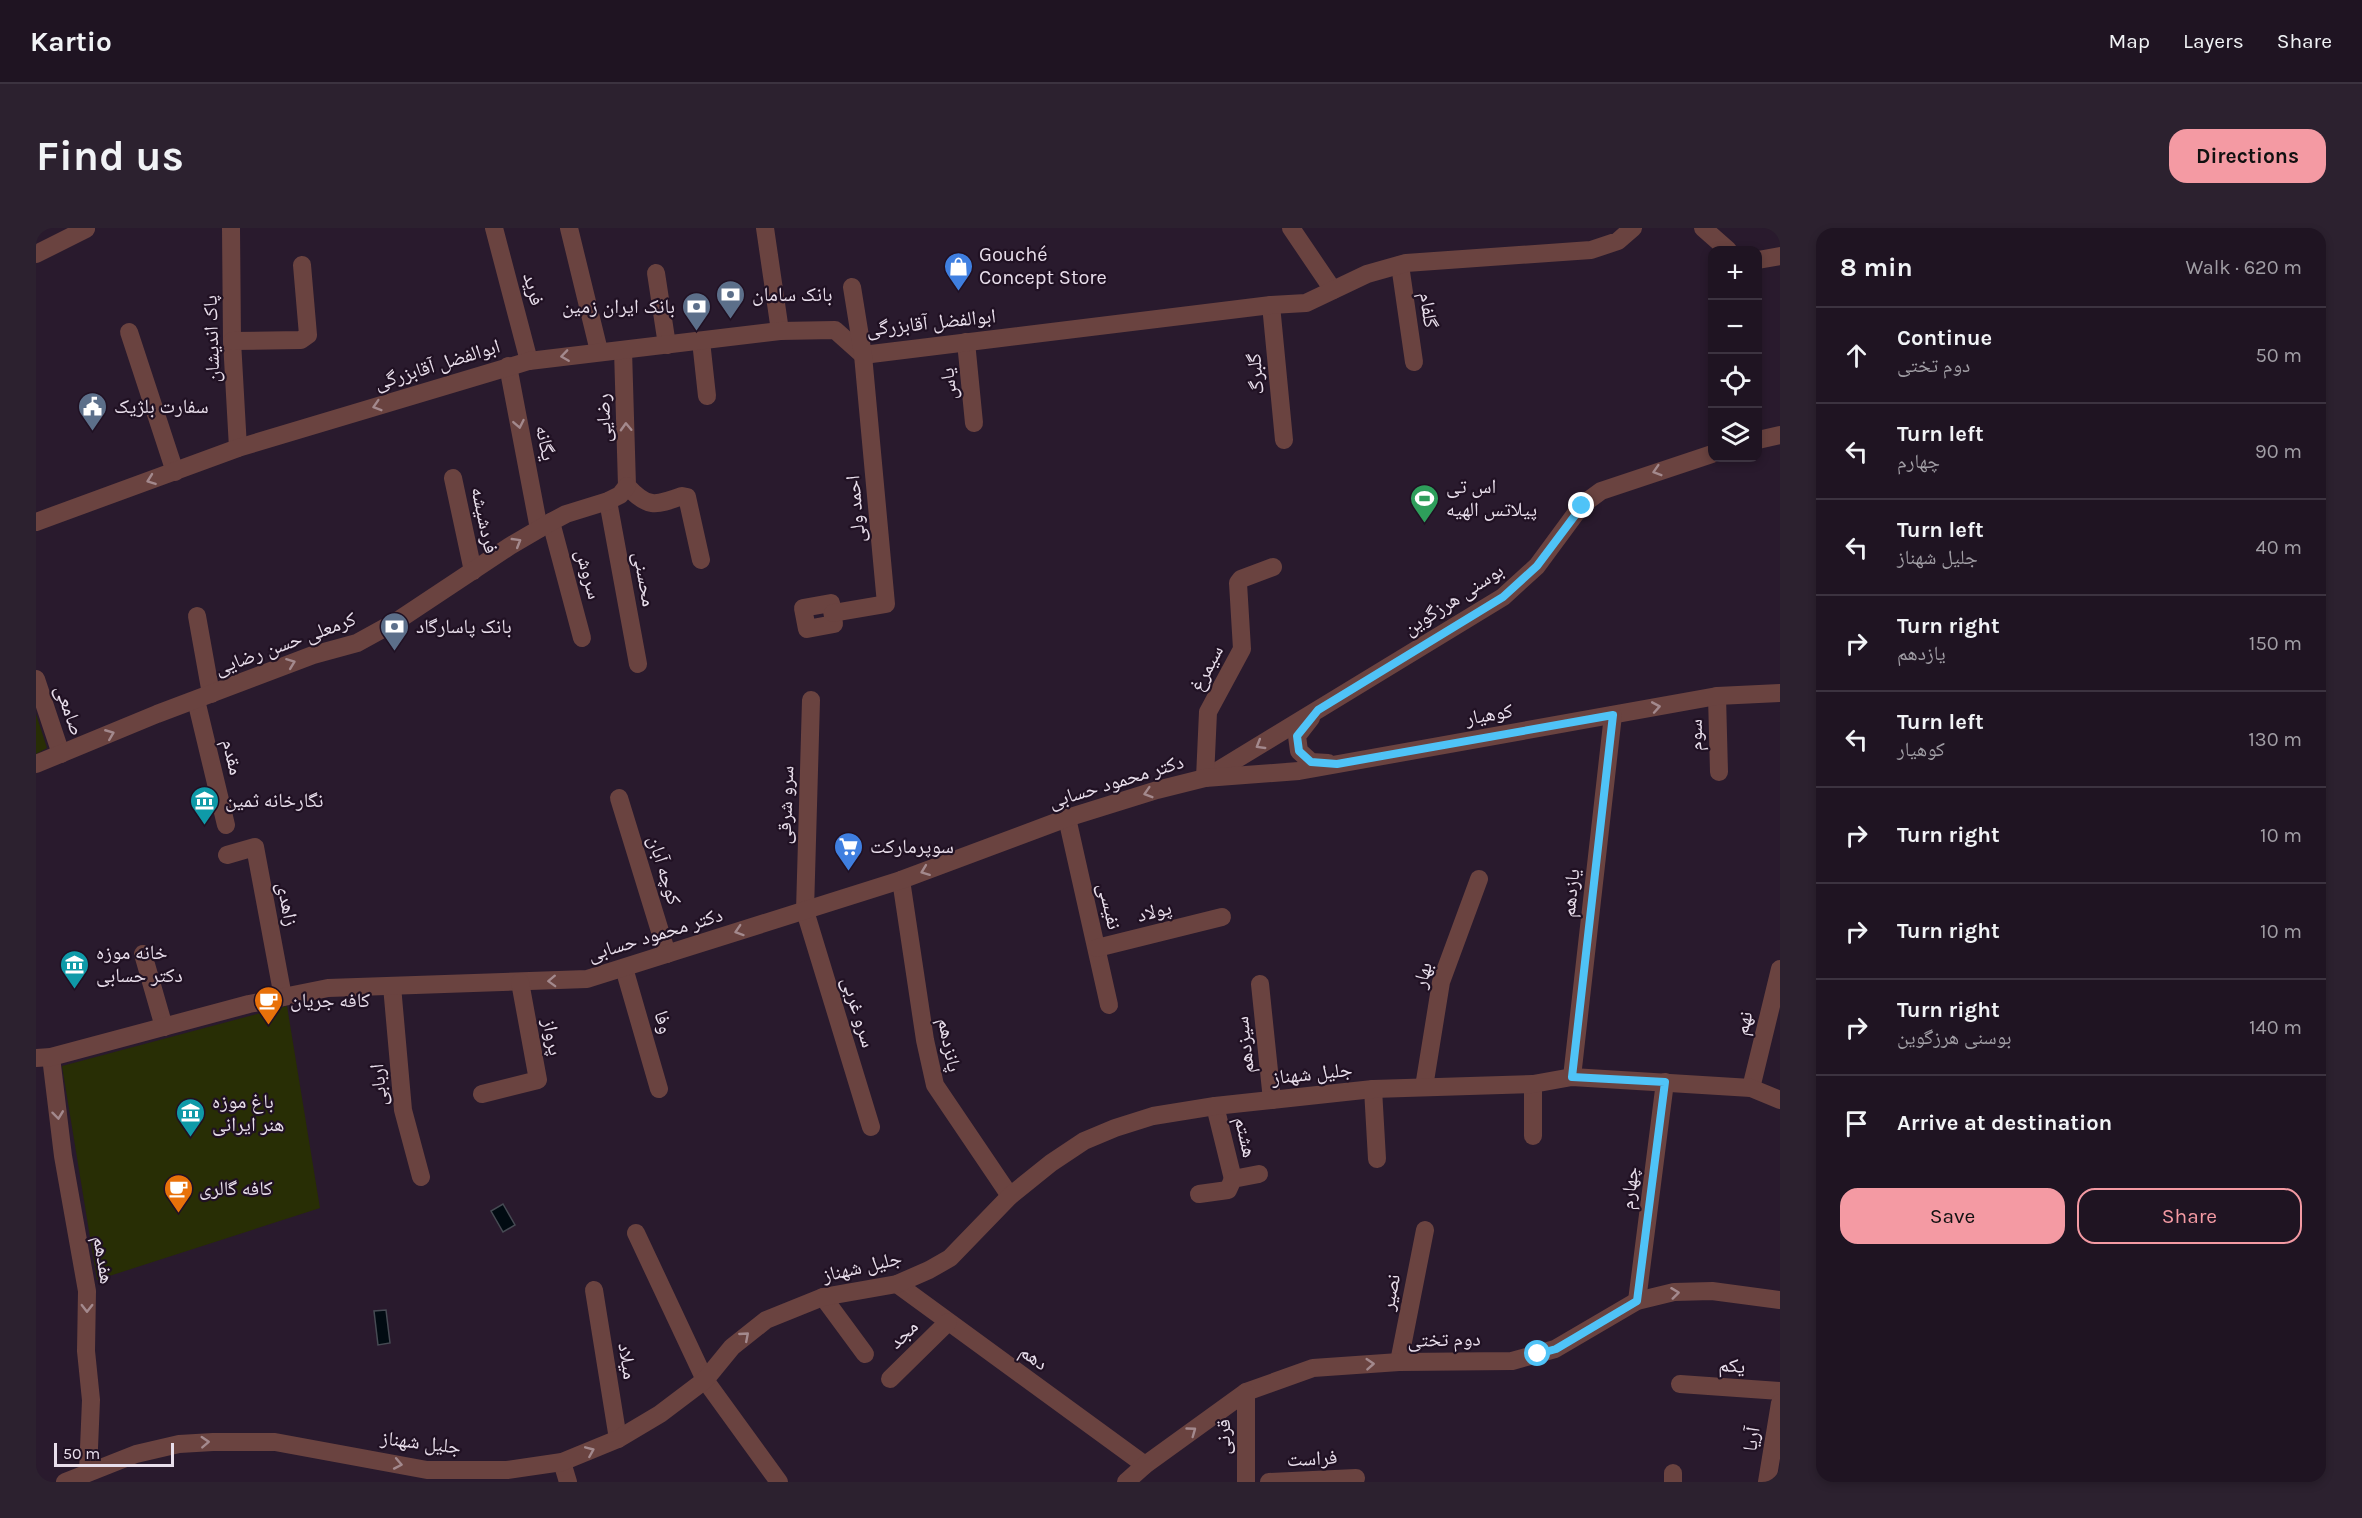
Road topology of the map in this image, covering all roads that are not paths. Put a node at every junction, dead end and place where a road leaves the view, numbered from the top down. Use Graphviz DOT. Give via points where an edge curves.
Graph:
graph roads {
  1 [pos="231,228"];
  2 [pos="494,228"];
  3 [pos="569,228"];
  4 [pos="765,228"];
  5 [pos="1291,228"];
  6 [pos="1633,228"];
  7 [pos="1702,228"];
  8 [pos="86,229"];
  9 [pos="1723,246"];
  10 [pos="36,254"];
  11 [pos="1780,256"];
  12 [pos="1762,259"];
  13 [pos="302,265"];
  14 [pos="1400,265"];
  15 [pos="656,273"];
  16 [pos="852,286"];
  17 [pos="1333,290"];
  18 [pos="1271,305"];
  19 [pos="780,331"];
  20 [pos="129,332"];
  21 [pos="232,341"];
  22 [pos="701,341"];
  23 [pos="966,342"];
  24 [pos="667,345"];
  25 [pos="623,350"];
  26 [pos="599,351"];
  27 [pos="863,355"];
  28 [pos="530,361"];
  29 [pos="1414,362"];
  30 [pos="508,366"];
  31 [pos="707,396"];
  32 [pos="974,423"];
  33 [pos="1780,435"];
  34 [pos="1762,439"];
  35 [pos="1284,440"];
  36 [pos="238,448"];
  37 [pos="1708,456"];
  38 [pos="175,472"];
  39 [pos="453,478"];
  40 [pos="627,486"];
  41 [pos="608,501"];
  42 [pos="36,522"];
  43 [pos="545,526"];
  44 [pos="701,560"];
  45 [pos="1273,567"];
  46 [pos="473,571"];
  47 [pos="833,613"];
  48 [pos="198,616"];
  49 [pos="582,638"];
  50 [pos="638,664"];
  51 [pos="36,679"];
  52 [pos="1780,693"];
  53 [pos="1717,696"];
  54 [pos="204,697"];
  55 [pos="811,700"];
  56 [pos="1318,710"];
  57 [pos="1613,715"];
  58 [pos="61,754"];
  59 [pos="36,764"];
  60 [pos="1337,764"];
  61 [pos="1719,772"];
  62 [pos="1205,778"];
  63 [pos="620,798"];
  64 [pos="1067,818"];
  65 [pos="226,825"];
  66 [pos="227,855"];
  67 [pos="1479,879"];
  68 [pos="901,880"];
  69 [pos="805,911"];
  70 [pos="1221,917"];
  71 [pos="1097,948"];
  72 [pos="143,954"];
  73 [pos="668,954"];
  74 [pos="624,968"];
  75 [pos="1780,969"];
  76 [pos="520,982"];
  77 [pos="1260,984"];
  78 [pos="392,986"];
  79 [pos="283,997"];
  80 [pos="1109,1005"];
  81 [pos="164,1027"];
  82 [pos="36,1042"];
  83 [pos="43,1058"];
  84 [pos="1572,1077"];
  85 [pos="1665,1082"];
  86 [pos="1533,1084"];
  87 [pos="1424,1087"];
  88 [pos="1750,1088"];
  89 [pos="659,1089"];
  90 [pos="1373,1089"];
  91 [pos="482,1094"];
  92 [pos="1272,1100"];
  93 [pos="1780,1100"];
  94 [pos="1215,1106"];
  95 [pos="871,1127"];
  96 [pos="1533,1136"];
  97 [pos="1377,1159"];
  98 [pos="1259,1174"];
  99 [pos="421,1177"];
  100 [pos="1233,1179"];
  101 [pos="1199,1194"];
  102 [pos="1010,1196"];
  103 [pos="1425,1230"];
  104 [pos="636,1233"];
  105 [pos="897,1284"];
  106 [pos="594,1290"];
  107 [pos="823,1297"];
  108 [pos="1780,1300"];
  109 [pos="1637,1301"];
  110 [pos="948,1322"];
  111 [pos="865,1354"];
  112 [pos="1399,1362"];
  113 [pos="890,1379"];
  114 [pos="705,1380"];
  115 [pos="1680,1384"];
  116 [pos="1780,1391"];
  117 [pos="1246,1392"];
  118 [pos="1780,1403"];
  119 [pos="618,1439"];
  120 [pos="562,1462"];
  121 [pos="1145,1465"];
  122 [pos="88,1472"];
  123 [pos="423,1476"];
  124 [pos="1356,1478"];
  125 [pos="65,1482"];
  126 [pos="568,1482"];
  127 [pos="779,1482"];
  128 [pos="1126,1482"];
  129 [pos="1246,1482"];
  130 [pos="1269,1482"];
  131 [pos="1767,1482"];
  1 -- 21 [label="street, پاک اندیشان"];
  2 -- 28 [label="street, فرید"];
  3 -- 26 [label="street"];
  4 -- 19 [label="street"];
  5 -- 17 [label="street"];
  6 -- 14 [label="street, ابوالفضل آقابزرگی" via="1618,241 1591,250"];
  7 -- 9 [label="street"];
  8 -- 10 [label="street"];
  11 -- 12 [label="street"];
  13 -- 21 [label="street" via="308,335 301,340"];
  14 -- 17 [label="street, ابوالفضل آقابزرگی" via="1367,274"];
  14 -- 29 [label="street, گلفام"];
  15 -- 24 [label="street"];
  16 -- 27 [label="street"];
  17 -- 18 [label="street, ابوالفضل آقابزرگی" via="1306,303"];
  18 -- 23 [label="street, ابوالفضل آقابزرگی"];
  18 -- 35 [label="street, گلبرگ"];
  19 -- 22 [label="street, ابوالفضل آقابزرگی"];
  19 -- 27 [label="street, ابوالفضل آقابزرگی" via="835,330"];
  20 -- 38 [label="street"];
  21 -- 36 [label="street, پاک اندیشان"];
  22 -- 24 [label="street, ابوالفضل آقابزرگی"];
  22 -- 31 [label="street"];
  23 -- 27 [label="street, ابوالفضل آقابزرگی"];
  23 -- 32 [label="street, یاس"];
  24 -- 25 [label="street, ابوالفضل آقابزرگی"];
  25 -- 26 [label="street, ابوالفضل آقابزرگی"];
  40 -- 25 [label="street, رضایی, one-way"];
  26 -- 28 [label="street, ابوالفضل آقابزرگی, one-way"];
  27 -- 47 [label="street, احمد ولی" via="886,604"];
  28 -- 30 [label="street, ابوالفضل آقابزرگی"];
  30 -- 36 [label="street, ابوالفضل آقابزرگی, one-way"];
  30 -- 43 [label="street, یگانه, one-way"];
  33 -- 34 [label="street"];
  36 -- 38 [label="street, ابوالفضل آقابزرگی"];
  37 -- 56 [label="street, بوسنی هرزگوین, one-way" via="1601,491 1582,506 1537,566 1503,597"];
  38 -- 42 [label="street, ابوالفضل آقابزرگی, one-way"];
  39 -- 46 [label="street, فردشیشه"];
  40 -- 41 [label="street, کرمعلی حسن رضایی"];
  40 -- 44 [label="street" via="652,504 687,496"];
  41 -- 43 [label="street, کرمعلی حسن رضایی" via="566,514"];
  41 -- 50 [label="street, محسنی"];
  46 -- 43 [label="street, کرمعلی حسن رضایی, one-way"];
  43 -- 49 [label="street, سروش"];
  45 -- 62 [label="street, سیمرغ" via="1238,583 1242,648 1208,712"];
  54 -- 46 [label="street, کرمعلی حسن رضایی, one-way" via="313,655 357,644"];
  48 -- 54 [label="street, مقدم"];
  51 -- 58 [label="street, صامعی"];
  52 -- 53 [label="street, کوهیار"];
  57 -- 53 [label="street, کوهیار, one-way"];
  53 -- 61 [label="street, سوم"];
  58 -- 54 [label="street, کرمعلی حسن رضایی, one-way"];
  54 -- 65 [label="street, مقدم"];
  55 -- 69 [label="street, سرو شرقی"];
  56 -- 60 [label="street" via="1297,736 1299,751 1311,762"];
  56 -- 62 [label="street, بوسنی هرزگوین, one-way"];
  57 -- 60 [label="street, کوهیار"];
  57 -- 84 [label="street, یازدهم"];
  58 -- 59 [label="street, کرمعلی حسن رضایی"];
  60 -- 62 [label="street, کوهیار"];
  62 -- 64 [label="street, دکتر محمود حسابی, one-way"];
  63 -- 73 [label="street, کوچه آبان"];
  64 -- 68 [label="street, دکتر محمود حسابی, one-way"];
  64 -- 71 [label="street, نفیسی"];
  66 -- 79 [label="street, زاهدی" via="255,847"];
  67 -- 87 [label="street, بهار" via="1441,982"];
  68 -- 69 [label="street, دکتر محمود حسابی"];
  68 -- 102 [label="street, پانزدهم" via="934,1085"];
  69 -- 73 [label="street, دکتر محمود حسابی, one-way"];
  69 -- 95 [label="street, سرو غربی"];
  70 -- 71 [label="street, پولاد"];
  71 -- 80 [label="street, نفیسی"];
  72 -- 81 [label="street"];
  73 -- 74 [label="street, دکتر محمود حسابی"];
  74 -- 76 [label="street, دکتر محمود حسابی, one-way" via="587,980"];
  74 -- 89 [label="street, وفا"];
  75 -- 88 [label="street, نهم"];
  76 -- 78 [label="street, دکتر محمود حسابی"];
  76 -- 91 [label="street, پرواز" via="538,1080"];
  77 -- 92 [label="street, سیزدهم"];
  78 -- 79 [label="street, دکتر محمود حسابی" via="328,988"];
  78 -- 99 [label="street, اربابی" via="403,1110"];
  79 -- 81 [label="street, دکتر محمود حسابی"];
  81 -- 83 [label="street, دکتر محمود حسابی"];
  82 -- 83 [label="street"];
  83 -- 122 [label="street, هفدهم, one-way" via="87,1292 86,1351 91,1400"];
  84 -- 85 [label="street, جلیل شهناز"];
  84 -- 86 [label="street, جلیل شهناز"];
  85 -- 88 [label="street, جلیل شهناز"];
  85 -- 109 [label="street, چهارم"];
  86 -- 87 [label="street, جلیل شهناز"];
  86 -- 96 [label="street"];
  87 -- 90 [label="street, جلیل شهناز"];
  88 -- 93 [label="street, جلیل شهناز"];
  90 -- 92 [label="street, جلیل شهناز"];
  90 -- 97 [label="street"];
  92 -- 94 [label="street, جلیل شهناز"];
  94 -- 100 [label="street, هشتم"];
  94 -- 102 [label="street, جلیل شهناز" via="1153,1116 1084,1141"];
  98 -- 100 [label="street"];
  100 -- 101 [label="street" via="1228,1190"];
  102 -- 105 [label="street, جلیل شهناز" via="950,1258"];
  103 -- 112 [label="street, نصیر"];
  104 -- 114 [label="street"];
  105 -- 107 [label="street, جلیل شهناز"];
  105 -- 110 [label="street, دهم"];
  106 -- 119 [label="street, میلاد"];
  107 -- 111 [label="street"];
  114 -- 107 [label="street, جلیل شهناز, one-way" via="732,1347 766,1320"];
  109 -- 108 [label="street, دوم تختی, one-way" via="1674,1292 1712,1291"];
  109 -- 112 [label="street, دوم تختی" via="1556,1349 1530,1357 1512,1361"];
  110 -- 113 [label="street, مجد"];
  110 -- 121 [label="street, دهم"];
  117 -- 112 [label="street, دوم تختی, one-way" via="1313,1368"];
  114 -- 119 [label="street, جلیل شهناز"];
  114 -- 127 [label="street"];
  115 -- 116 [label="street, یکم"];
  121 -- 117 [label="street, دوم تختی, one-way"];
  117 -- 129 [label="street, قرنی"];
  118 -- 131 [label="street, آریا"];
  120 -- 119 [label="street, جلیل شهناز, one-way"];
  120 -- 123 [label="street, جلیل شهناز"];
  120 -- 126 [label="street"];
  121 -- 128 [label="street, دوم تختی"];
  122 -- 123 [label="street, جلیل شهناز, one-way" via="136,1454 179,1444 275,1442"];
  122 -- 125 [label="street, جلیل شهناز"];
  124 -- 130 [label="street, فراست"];
}
